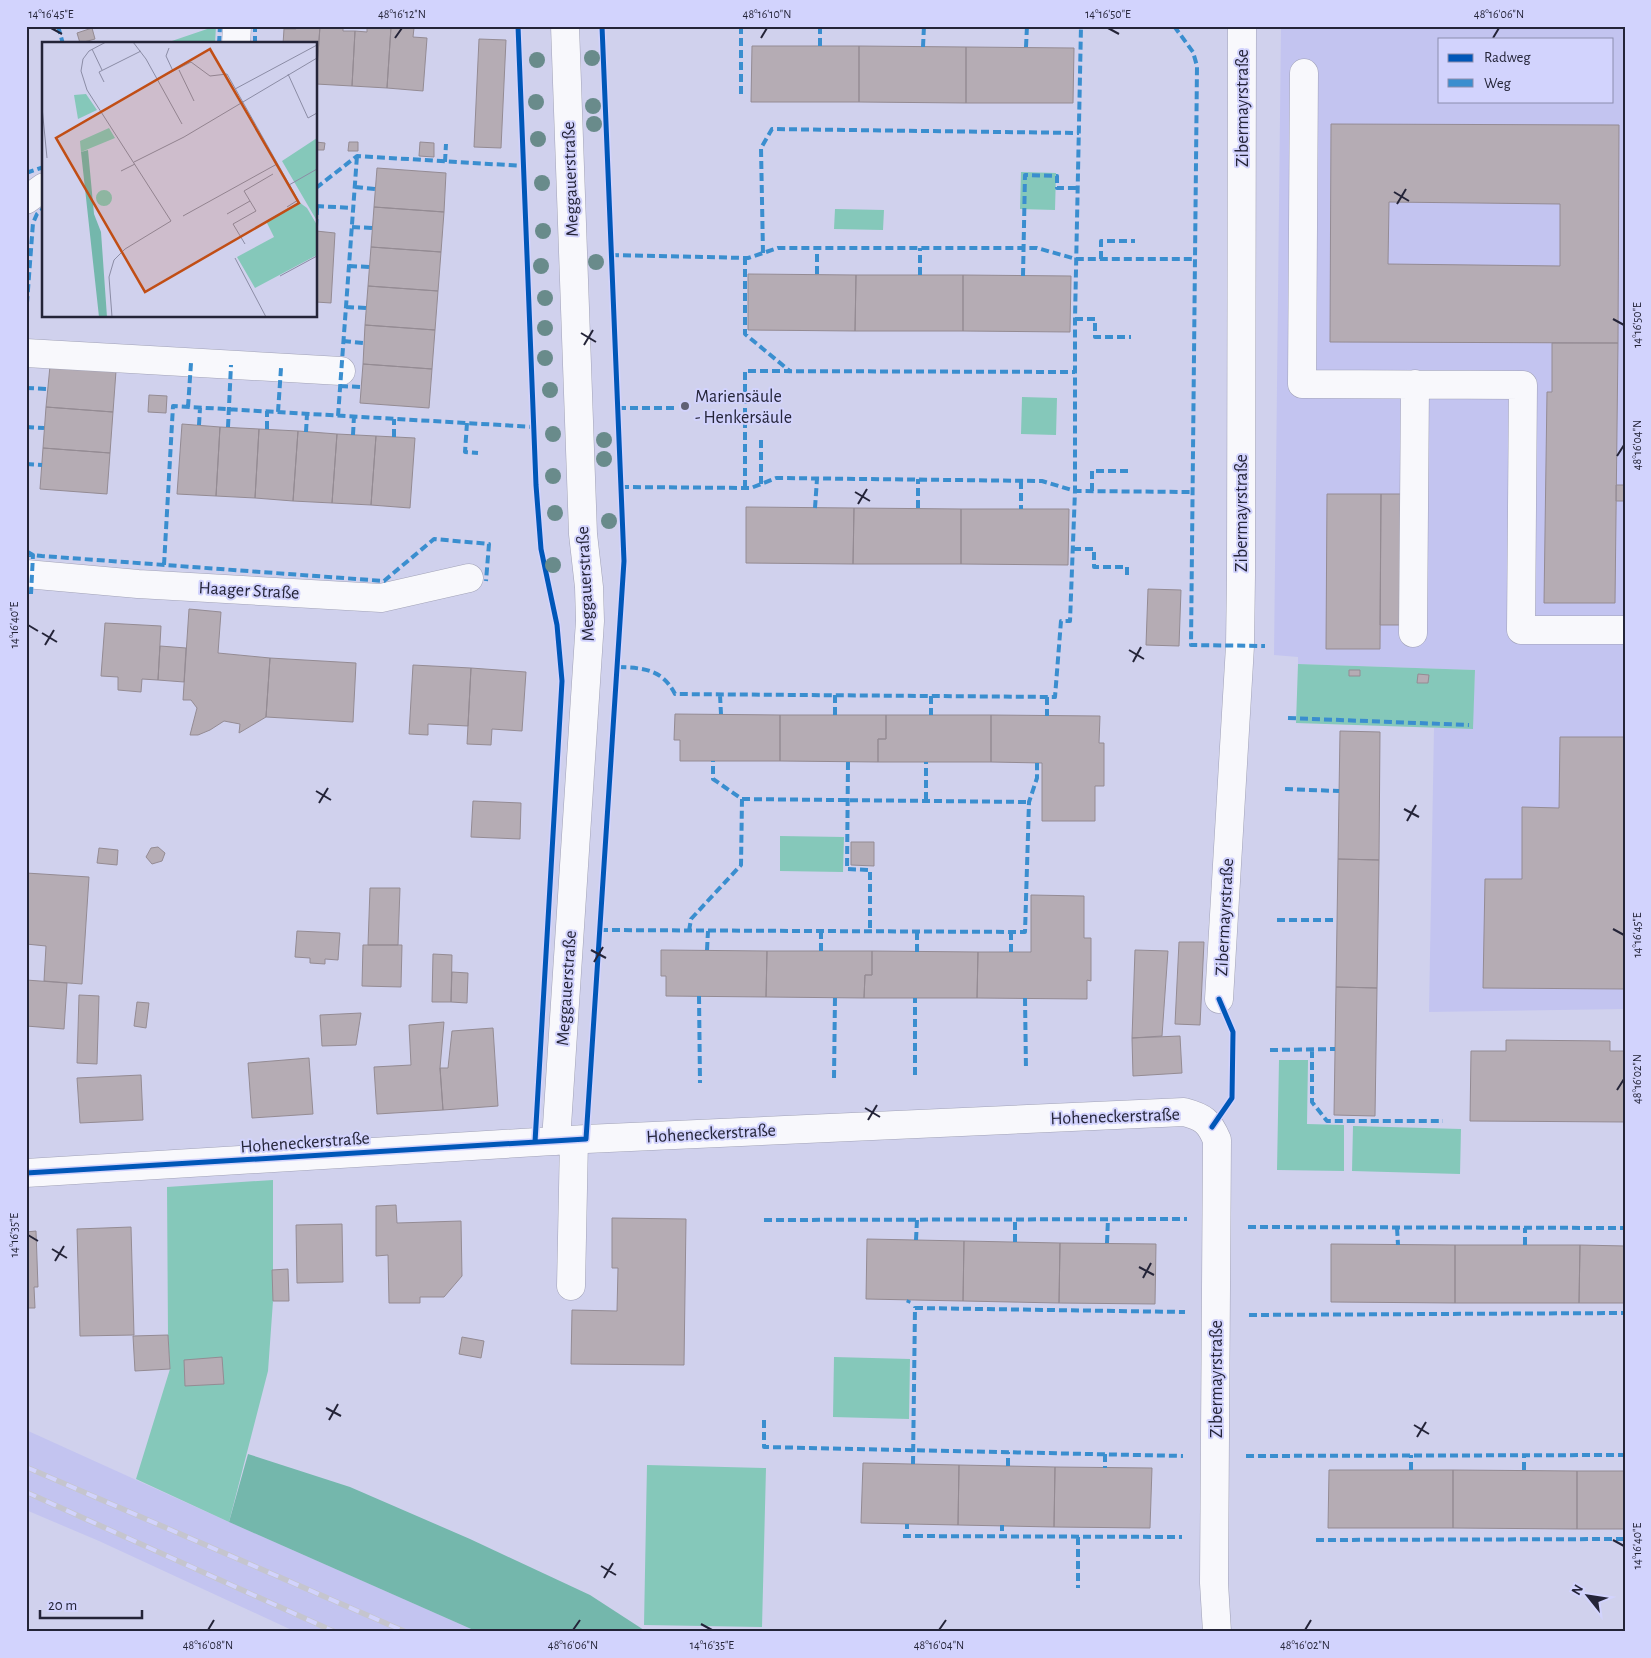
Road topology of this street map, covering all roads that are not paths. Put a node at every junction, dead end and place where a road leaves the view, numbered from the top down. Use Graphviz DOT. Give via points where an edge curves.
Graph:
graph roads {
  1 [pos="237,26"];
  2 [pos="565,26"];
  3 [pos="1242,26"];
  4 [pos="236,42"];
  5 [pos="1304,72"];
  6 [pos="42,188"];
  7 [pos="26,200"];
  8 [pos="26,353"];
  9 [pos="341,371"];
  10 [pos="1415,384"];
  11 [pos="26,574"];
  12 [pos="469,578"];
  13 [pos="1625,630"];
  14 [pos="1413,633"];
  15 [pos="1219,998"];
  16 [pos="1212,1127"];
  17 [pos="565,1140"];
  18 [pos="26,1173"];
  19 [pos="570,1286"];
  20 [pos="1217,1632"];
  1 -- 4 [label="street"];
  2 -- 17 [label="street, Meggauerstraße" via="583,534 590,621"];
  3 -- 15 [label="street, Zibermayrstraße" via="1242,575"];
  5 -- 10 [label="street" via="1302,384"];
  6 -- 7 [label="street"];
  8 -- 9 [label="street"];
  10 -- 13 [label="street" via="1522,385 1521,630"];
  10 -- 14 [label="street"];
  11 -- 12 [label="street, Haager Straße" via="381,598"];
  16 -- 17 [label="street, Hoheneckerstraße" via="1199,1116 1184,1112"];
  16 -- 20 [label="street, Zibermayrstraße" via="1217,1140 1214,1583"];
  17 -- 18 [label="street, Hoheneckerstraße"];
  17 -- 19 [label="street, Meggauerstraße"];
}
